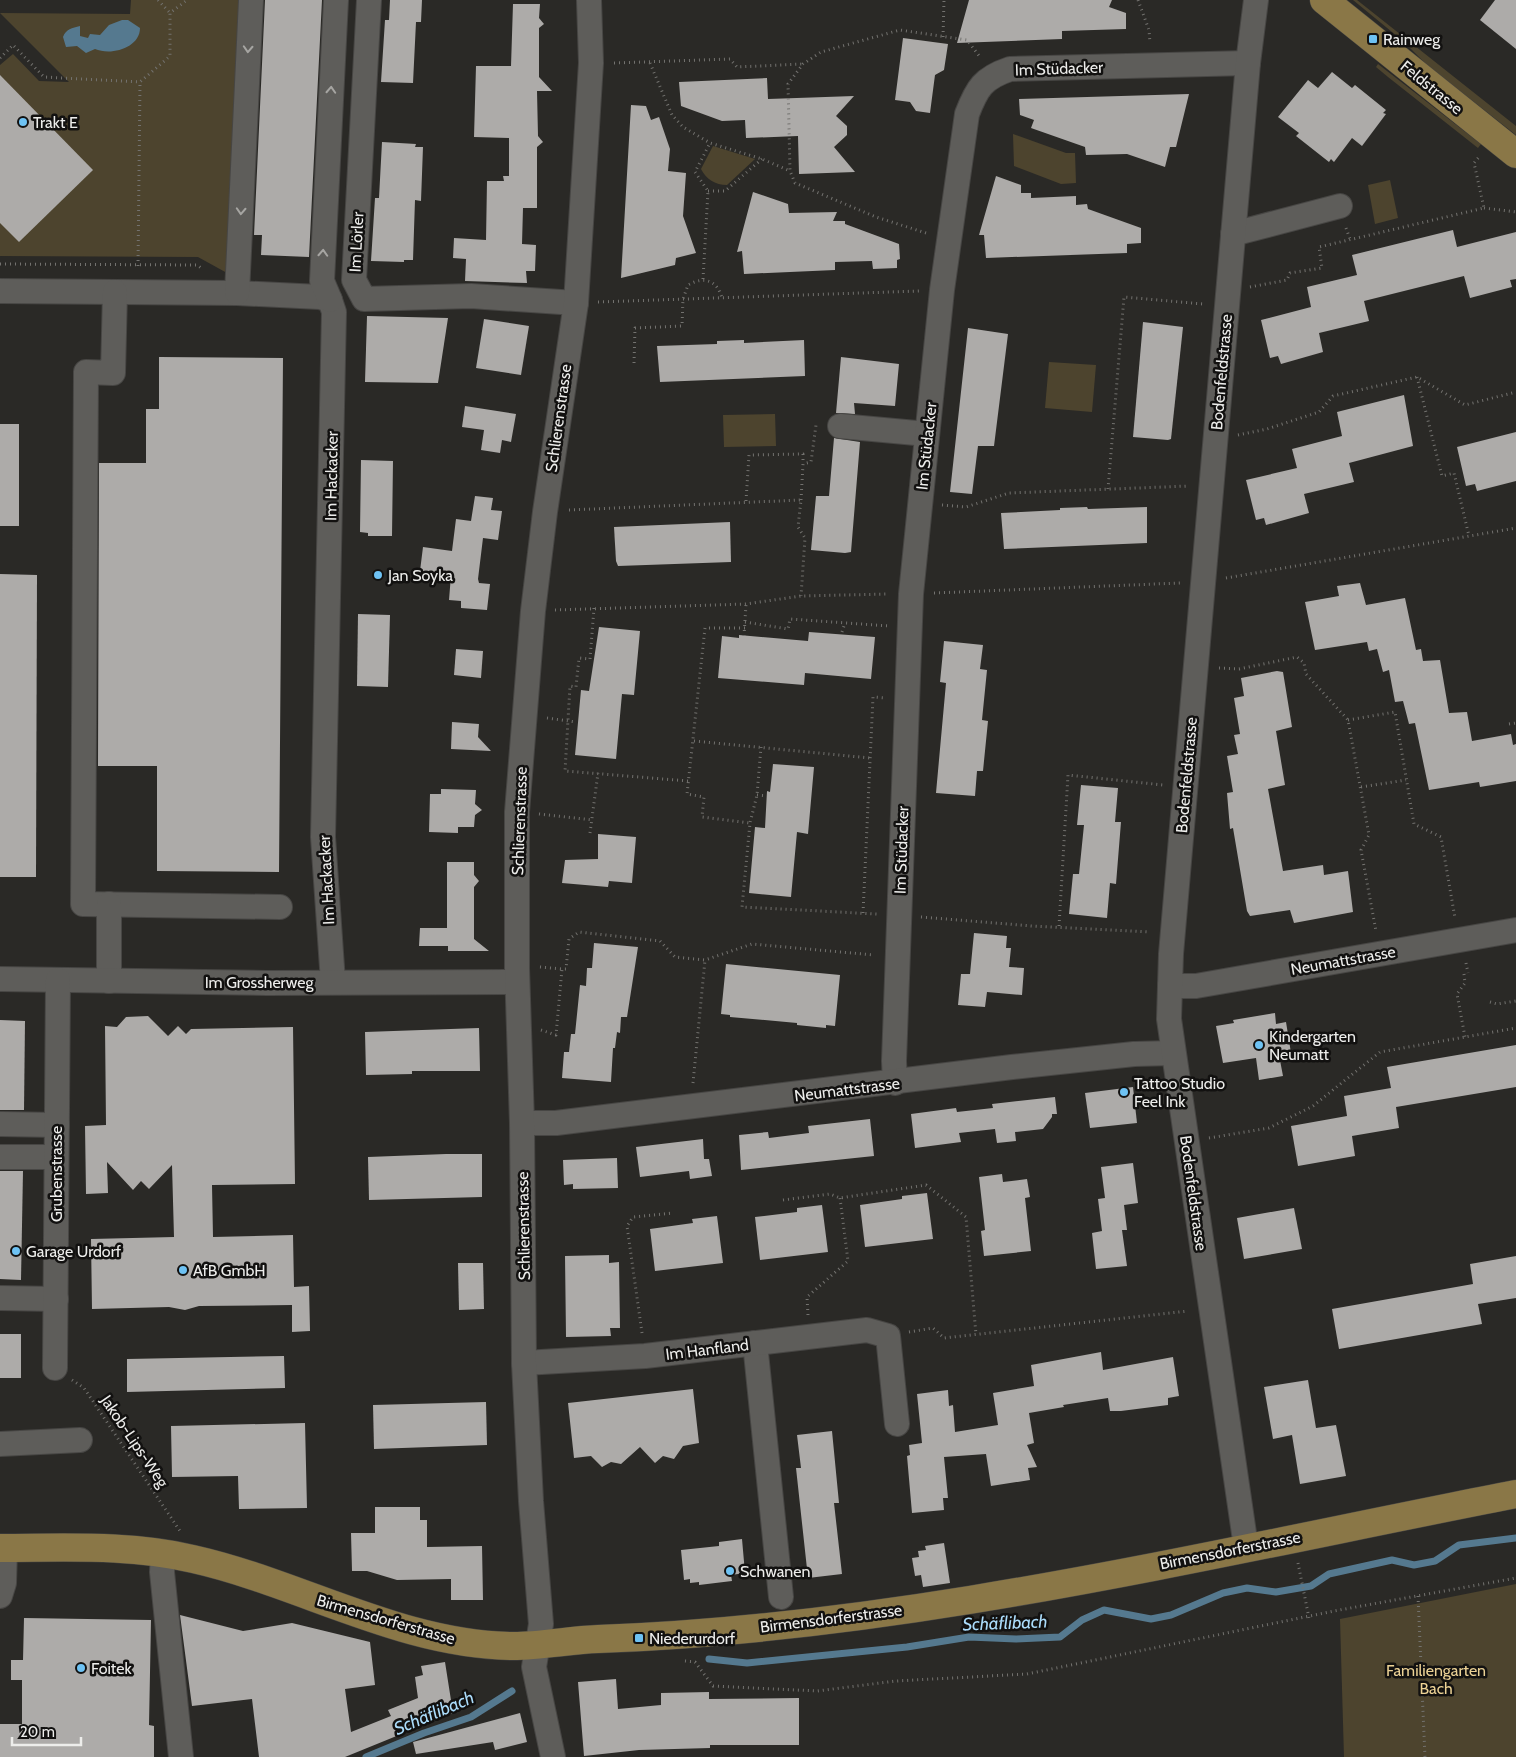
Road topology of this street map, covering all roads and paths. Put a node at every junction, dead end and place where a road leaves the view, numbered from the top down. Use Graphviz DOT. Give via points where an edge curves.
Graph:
graph roads {
  1 [pos="158,0"];
  2 [pos="187,0"];
  3 [pos="251,0"];
  4 [pos="336,0"];
  5 [pos="369,0"];
  6 [pos="589,0"];
  7 [pos="944,0"];
  8 [pos="1138,0"];
  9 [pos="1256,0"];
  10 [pos="1324,0"];
  11 [pos="170,13"];
  12 [pos="943,37"];
  13 [pos="0,57"];
  14 [pos="606,62"];
  15 [pos="650,63"];
  16 [pos="1248,63"];
  17 [pos="803,64"];
  18 [pos="1151,66"];
  19 [pos="994,74"];
  20 [pos="140,82"];
  21 [pos="1495,138"];
  22 [pos="710,143"];
  23 [pos="1516,154"];
  24 [pos="762,159"];
  25 [pos="790,171"];
  26 [pos="708,191"];
  27 [pos="1340,206"];
  28 [pos="1484,208"];
  29 [pos="1516,212"];
  30 [pos="1233,234"];
  31 [pos="948,240"];
  32 [pos="138,266"];
  33 [pos="703,279"];
  34 [pos="942,290"];
  35 [pos="0,291"];
  36 [pos="115,292"];
  37 [pos="237,293"];
  38 [pos="722,298"];
  39 [pos="683,299"];
  40 [pos="1227,299"];
  41 [pos="330,300"];
  42 [pos="585,303"];
  43 [pos="634,363"];
  44 [pos="1417,377"];
  45 [pos="1516,392"];
  46 [pos="840,426"];
  47 [pos="927,434"];
  48 [pos="1215,442"];
  49 [pos="803,464"];
  50 [pos="1211,485"];
  51 [pos="1108,489"];
  52 [pos="801,500"];
  53 [pos="746,501"];
  54 [pos="919,504"];
  55 [pos="568,510"];
  56 [pos="1516,528"];
  57 [pos="1469,536"];
  58 [pos="1203,578"];
  59 [pos="911,594"];
  60 [pos="801,596"];
  61 [pos="746,604"];
  62 [pos="594,608"];
  63 [pos="548,610"];
  64 [pos="745,622"];
  65 [pos="845,623"];
  66 [pos="745,628"];
  67 [pos="910,628"];
  68 [pos="842,632"];
  69 [pos="744,636"];
  70 [pos="1196,666"];
  71 [pos="906,700"];
  72 [pos="538,717"];
  73 [pos="1348,720"];
  74 [pos="566,721"];
  75 [pos="576,722"];
  76 [pos="1516,723"];
  77 [pos="1509,724"];
  78 [pos="694,741"];
  79 [pos="870,758"];
  80 [pos="598,773"];
  81 [pos="1406,780"];
  82 [pos="688,781"];
  83 [pos="1185,787"];
  84 [pos="1361,788"];
  85 [pos="757,795"];
  86 [pos="767,796"];
  87 [pos="534,814"];
  88 [pos="594,820"];
  89 [pos="750,823"];
  90 [pos="590,833"];
  91 [pos="109,904"];
  92 [pos="280,907"];
  93 [pos="863,913"];
  94 [pos="1059,926"];
  95 [pos="1516,930"];
  96 [pos="1377,934"];
  97 [pos="1458,940"];
  98 [pos="897,956"];
  99 [pos="705,960"];
  100 [pos="562,969"];
  101 [pos="526,974"];
  102 [pos="1464,974"];
  103 [pos="0,979"];
  104 [pos="58,980"];
  105 [pos="109,981"];
  106 [pos="333,982"];
  107 [pos="1170,986"];
  108 [pos="1516,1001"];
  109 [pos="1490,1002"];
  110 [pos="1516,1028"];
  111 [pos="538,1029"];
  112 [pos="1465,1037"];
  113 [pos="1173,1053"];
  114 [pos="896,1083"];
  115 [pos="695,1107"];
  116 [pos="522,1123"];
  117 [pos="0,1124"];
  118 [pos="57,1125"];
  119 [pos="1186,1142"];
  120 [pos="0,1157"];
  121 [pos="56,1157"];
  122 [pos="840,1198"];
  123 [pos="783,1200"];
  124 [pos="673,1213"];
  125 [pos="0,1298"];
  126 [pos="56,1299"];
  127 [pos="1211,1308"];
  128 [pos="810,1335"];
  129 [pos="976,1335"];
  130 [pos="888,1336"];
  131 [pos="755,1343"];
  132 [pos="645,1356"];
  133 [pos="524,1363"];
  134 [pos="55,1368"];
  135 [pos="897,1424"];
  136 [pos="80,1440"];
  137 [pos="0,1444"];
  138 [pos="1516,1494"];
  139 [pos="172,1546"];
  140 [pos="1246,1547"];
  141 [pos="2,1548"];
  142 [pos="1298,1562"];
  143 [pos="1516,1578"];
  144 [pos="0,1596"];
  145 [pos="1418,1596"];
  146 [pos="781,1598"];
  147 [pos="1309,1618"];
  148 [pos="538,1645"];
  149 [pos="679,1660"];
  150 [pos="181,1757"];
  151 [pos="553,1757"];
  152 [pos="1425,1757"];
  1 -- 11 [label="path"];
  2 -- 11 [label="path"];
  3 -- 37 [label="street, one-way"];
  41 -- 4 [label="street, Im Hackacker, one-way" via="322,281"];
  5 -- 42 [label="street, Im Lörler" via="354,280 364,299 471,296"];
  6 -- 42 [label="street, Schlierenstrasse" via="591,63"];
  7 -- 12 [label="path"];
  8 -- 18 [label="path" via="1149,30"];
  9 -- 16 [label="street, Bodenfeldstrasse"];
  10 -- 21 [label="main road, Feldstrasse"];
  11 -- 20 [label="path" via="170,56"];
  12 -- 17 [label="path" via="900,30 821,52"];
  12 -- 19 [label="path" via="967,40"];
  13 -- 20 [label="path" via="13,45 44,77"];
  14 -- 15 [label="path"];
  15 -- 17 [label="path" via="730,59 737,66"];
  15 -- 22 [label="path" via="672,115 683,127"];
  16 -- 18 [label="street, Im Stüdacker"];
  16 -- 30 [label="street, Bodenfeldstrasse"];
  17 -- 25 [label="path" via="788,84"];
  18 -- 19 [label="street, Im Stüdacker" via="1010,69"];
  19 -- 31 [label="street, Im Stüdacker" via="976,90 966,114"];
  20 -- 32 [label="path"];
  21 -- 23 [label="main road, Feldstrasse"];
  21 -- 28 [label="path" via="1474,163"];
  22 -- 24 [label="path"];
  22 -- 26 [label="path" via="696,172"];
  24 -- 25 [label="path"];
  24 -- 26 [label="path" via="725,191"];
  25 -- 31 [label="path" via="795,183 826,197"];
  26 -- 33 [label="path"];
  27 -- 30 [label="street"];
  28 -- 29 [label="path"];
  28 -- 40 [label="path" via="1320,247 1322,268 1290,273 1287,280"];
  30 -- 40 [label="street, Bodenfeldstrasse"];
  31 -- 34 [label="street, Im Stüdacker"];
  33 -- 38 [label="path" via="713,282"];
  33 -- 39 [label="path" via="688,285"];
  34 -- 38 [label="path"];
  34 -- 47 [label="street, Im Stüdacker"];
  35 -- 36 [label="street"];
  36 -- 37 [label="street"];
  36 -- 91 [label="street" via="113,373 86,372 83,904"];
  37 -- 41 [label="street"];
  38 -- 39 [label="path"];
  39 -- 42 [label="path"];
  39 -- 43 [label="path" via="682,326 634,328"];
  40 -- 48 [label="street, Bodenfeldstrasse"];
  40 -- 51 [label="path" via="1124,297"];
  41 -- 106 [label="street, Im Hackacker" via="334,312 323,837"];
  42 -- 101 [label="street, Schlierenstrasse" via="545,512 526,696 517,812"];
  44 -- 45 [label="path" via="1465,405"];
  44 -- 48 [label="path" via="1333,396 1319,412"];
  44 -- 57 [label="path" via="1442,476 1454,473"];
  46 -- 47 [label="street"];
  46 -- 49 [label="path" via="815,425 811,462"];
  47 -- 54 [label="street, Im Stüdacker"];
  48 -- 50 [label="street, Bodenfeldstrasse"];
  49 -- 52 [label="path"];
  49 -- 53 [label="path" via="803,454 749,455"];
  50 -- 51 [label="path"];
  50 -- 58 [label="street, Bodenfeldstrasse"];
  51 -- 54 [label="path" via="1009,493 966,507"];
  52 -- 53 [label="path"];
  52 -- 60 [label="path" via="798,527 806,538"];
  53 -- 55 [label="path"];
  54 -- 59 [label="street, Im Stüdacker"];
  56 -- 57 [label="path"];
  57 -- 58 [label="path" via="1218,579"];
  58 -- 59 [label="path" via="1180,583"];
  58 -- 70 [label="street, Bodenfeldstrasse"];
  59 -- 60 [label="path"];
  59 -- 67 [label="street, Im Stüdacker"];
  60 -- 61 [label="path"];
  61 -- 62 [label="path"];
  61 -- 64 [label="path"];
  62 -- 63 [label="path"];
  62 -- 74 [label="path" via="592,659 579,658 576,687 570,686"];
  64 -- 65 [label="path" via="788,629 790,619"];
  64 -- 66 [label="path"];
  65 -- 67 [label="path"];
  65 -- 68 [label="path"];
  66 -- 69 [label="path"];
  66 -- 78 [label="path" via="705,628"];
  67 -- 71 [label="street, Im Stüdacker"];
  70 -- 73 [label="path" via="1239,669 1297,657 1304,663 1306,674"];
  70 -- 83 [label="street, Bodenfeldstrasse"];
  71 -- 79 [label="path" via="872,696"];
  71 -- 98 [label="street, Im Stüdacker"];
  72 -- 74 [label="path"];
  73 -- 81 [label="path" via="1395,712"];
  73 -- 84 [label="path"];
  74 -- 75 [label="path"];
  74 -- 80 [label="path" via="565,771"];
  76 -- 77 [label="path"];
  78 -- 79 [label="path"];
  78 -- 82 [label="path"];
  79 -- 93 [label="path"];
  80 -- 82 [label="path"];
  80 -- 88 [label="path"];
  81 -- 84 [label="path"];
  81 -- 97 [label="path" via="1414,824 1441,837"];
  82 -- 89 [label="path" via="687,794 704,797 702,817"];
  83 -- 94 [label="path" via="1068,775"];
  83 -- 107 [label="street, Bodenfeldstrasse"];
  84 -- 96 [label="path" via="1369,834 1361,850"];
  85 -- 86 [label="path"];
  87 -- 88 [label="path"];
  88 -- 90 [label="path"];
  91 -- 92 [label="street"];
  91 -- 105 [label="street"];
  95 -- 97 [label="street, Neumattstrasse"];
  97 -- 107 [label="street, Neumattstrasse" via="1196,986"];
  98 -- 99 [label="path" via="752,944"];
  98 -- 114 [label="street, Im Stüdacker"];
  99 -- 100 [label="path" via="675,958 660,941 579,932 568,939 566,969"];
  99 -- 115 [label="path" via="693,1082"];
  100 -- 101 [label="path"];
  100 -- 111 [label="path" via="556,1035"];
  101 -- 106 [label="street, Im Grossherweg"];
  101 -- 116 [label="street, Schlierenstrasse"];
  102 -- 112 [label="path" via="1466,983 1457,994"];
  103 -- 104 [label="street, Im Grossherweg"];
  104 -- 105 [label="street, Im Grossherweg"];
  104 -- 118 [label="street, Grubenstrasse"];
  105 -- 106 [label="street, Im Grossherweg"];
  107 -- 113 [label="street, Bodenfeldstrasse"];
  108 -- 109 [label="path"];
  110 -- 112 [label="path"];
  112 -- 119 [label="path" via="1380,1052 1313,1106 1269,1128"];
  113 -- 114 [label="street, Neumattstrasse" via="1012,1067"];
  113 -- 119 [label="street, Bodenfeldstrasse"];
  114 -- 115 [label="street, Neumattstrasse"];
  115 -- 116 [label="street, Neumattstrasse" via="556,1123"];
  116 -- 133 [label="street, Schlierenstrasse"];
  117 -- 118 [label="street"];
  118 -- 121 [label="street, Grubenstrasse"];
  119 -- 127 [label="street, Bodenfeldstrasse"];
  120 -- 121 [label="street"];
  121 -- 126 [label="street, Grubenstrasse"];
  122 -- 123 [label="path" via="830,1194"];
  122 -- 128 [label="path" via="848,1261 807,1297"];
  122 -- 129 [label="path" via="926,1185 966,1216"];
  124 -- 132 [label="path" via="633,1217 627,1226"];
  125 -- 126 [label="street"];
  126 -- 134 [label="street, Grubenstrasse"];
  127 -- 129 [label="path"];
  127 -- 140 [label="street, Bodenfeldstrasse"];
  128 -- 130 [label="street, Im Hanfland" via="867,1330"];
  128 -- 131 [label="street, Im Hanfland"];
  129 -- 130 [label="path" via="944,1338 933,1328"];
  130 -- 135 [label="street"];
  131 -- 132 [label="street, Im Hanfland"];
  131 -- 146 [label="street"];
  132 -- 133 [label="street, Im Hanfland"];
  133 -- 148 [label="street, Schlierenstrasse" via="530,1501 541,1624"];
  134 -- 139 [label="path, Jakob-Lips-Weg" via="84,1388 179,1528"];
  136 -- 137 [label="street"];
  138 -- 140 [label="main road, Birmensdorferstrasse"];
  139 -- 141 [label="main road, Birmensdorferstrasse" via="130,1550"];
  139 -- 148 [label="main road, Birmensdorferstrasse" via="433,1636 476,1644"];
  139 -- 150 [label="street" via="162,1572"];
  140 -- 148 [label="main road, Birmensdorferstrasse" via="984,1597 679,1636"];
  141 -- 144 [label="street" via="4,1583"];
  142 -- 147 [label="path"];
  143 -- 145 [label="path"];
  145 -- 147 [label="path"];
  145 -- 152 [label="path"];
  147 -- 149 [label="path" via="1027,1674 896,1681 817,1691 713,1686 695,1662"];
  148 -- 151 [label="street, Schlierenstrasse" via="534,1667"];
}
